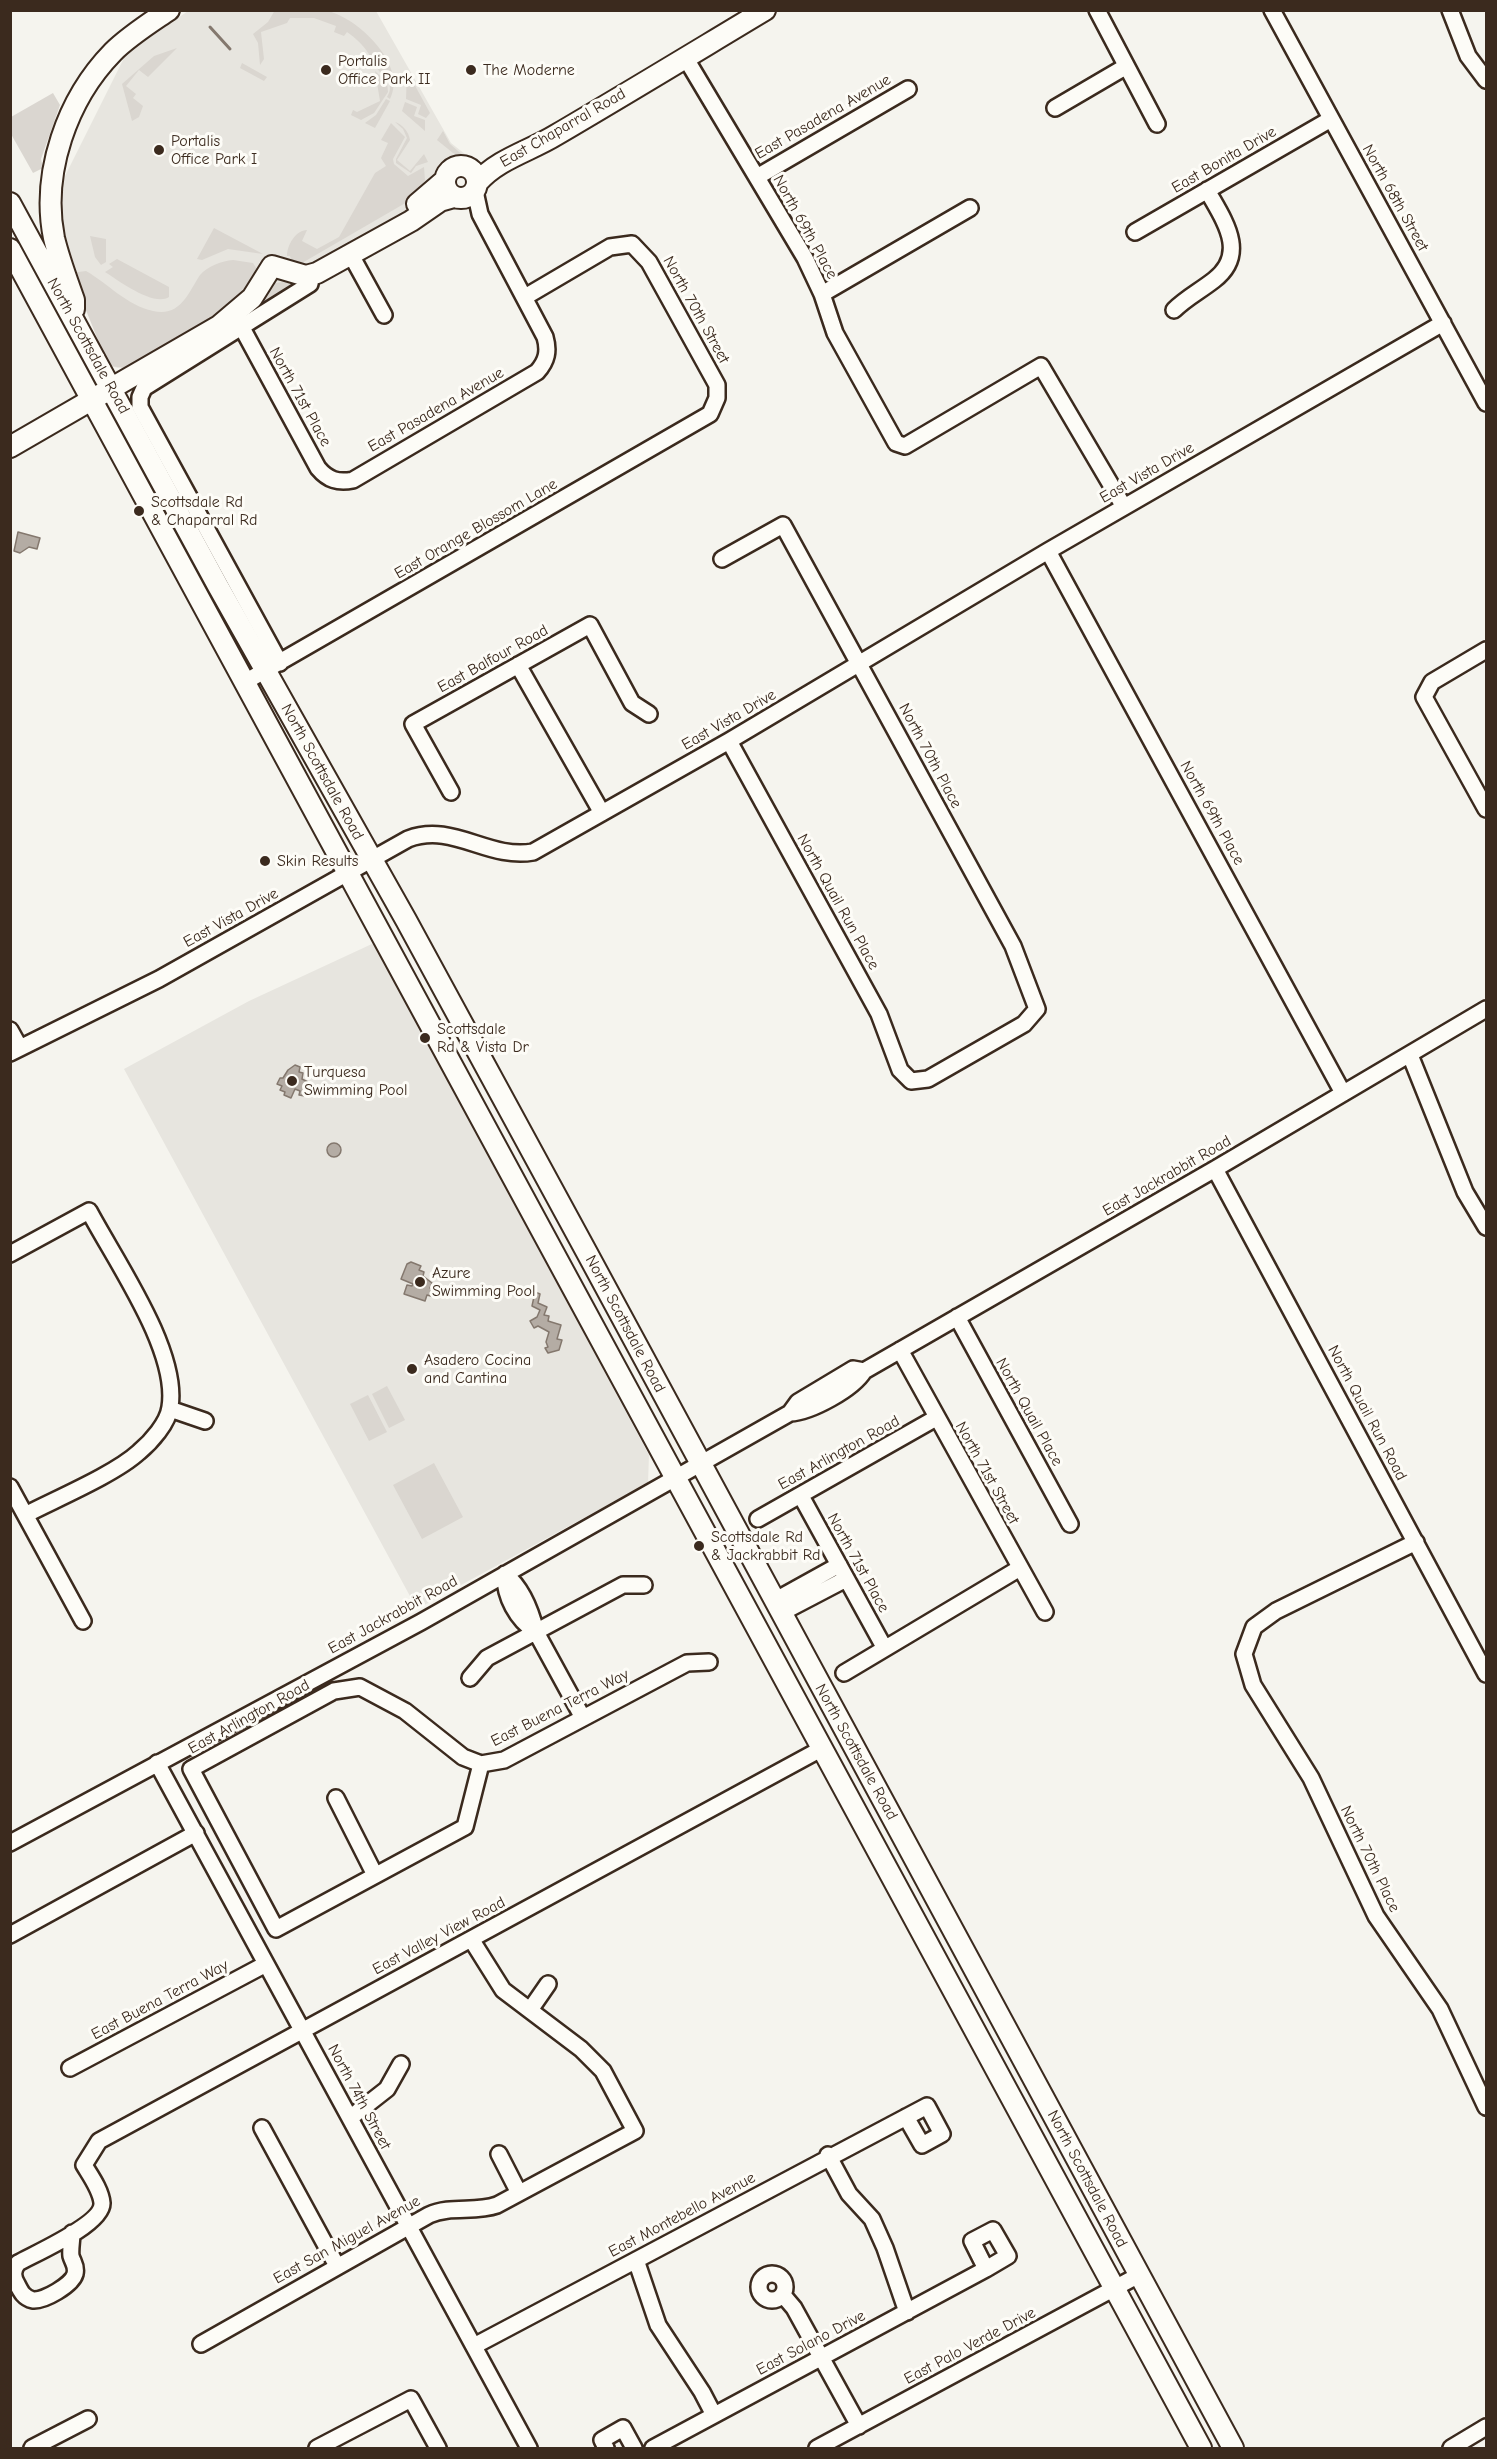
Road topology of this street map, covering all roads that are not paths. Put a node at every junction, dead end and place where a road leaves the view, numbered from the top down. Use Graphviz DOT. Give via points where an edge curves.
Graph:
graph roads {
  1 [pos="169,10"];
  2 [pos="1097,10"];
  3 [pos="1272,10"];
  4 [pos="1450,10"];
  5 [pos="761,11"];
  6 [pos="685,57"];
  7 [pos="1125,67"];
  8 [pos="1486,80"];
  9 [pos="908,88"];
  10 [pos="1055,108"];
  11 [pos="1331,119"];
  12 [pos="1157,124"];
  13 [pos="757,177"];
  14 [pos="464,186"];
  15 [pos="1207,190"];
  16 [pos="10,204"];
  17 [pos="970,208"];
  18 [pos="412,214"];
  19 [pos="1135,232"];
  20 [pos="10,249"];
  21 [pos="351,255"];
  22 [pos="304,274"];
  23 [pos="822,294"];
  24 [pos="525,297"];
  25 [pos="1174,310"];
  26 [pos="384,315"];
  27 [pos="74,321"];
  28 [pos="1443,323"];
  29 [pos="241,326"];
  30 [pos="111,389"];
  31 [pos="717,398"];
  32 [pos="92,400"];
  33 [pos="1486,403"];
  34 [pos="10,447"];
  35 [pos="333,480"];
  36 [pos="1124,507"];
  37 [pos="1048,551"];
  38 [pos="722,559"];
  39 [pos="1486,650"];
  40 [pos="860,664"];
  41 [pos="518,665"];
  42 [pos="272,667"];
  43 [pos="245,682"];
  44 [pos="649,714"];
  45 [pos="729,741"];
  46 [pos="451,792"];
  47 [pos="1486,809"];
  48 [pos="602,813"];
  49 [pos="371,859"];
  50 [pos="348,873"];
  51 [pos="1486,1009"];
  52 [pos="10,1030"];
  53 [pos="15,1050"];
  54 [pos="1410,1055"];
  55 [pos="911,1081"];
  56 [pos="1343,1093"];
  57 [pos="1215,1169"];
  58 [pos="550,1186"];
  59 [pos="523,1197"];
  60 [pos="1486,1227"];
  61 [pos="586,1251"];
  62 [pos="10,1254"];
  63 [pos="560,1265"];
  64 [pos="957,1317"];
  65 [pos="900,1350"];
  66 [pos="170,1409"];
  67 [pos="936,1418"];
  68 [pos="205,1421"];
  69 [pos="700,1465"];
  70 [pos="676,1480"];
  71 [pos="10,1487"];
  72 [pos="801,1496"];
  73 [pos="27,1514"];
  74 [pos="758,1519"];
  75 [pos="1070,1524"];
  76 [pos="1416,1542"];
  77 [pos="1020,1568"];
  78 [pos="842,1572"];
  79 [pos="505,1574"];
  80 [pos="644,1585"];
  81 [pos="778,1607"];
  82 [pos="1045,1612"];
  83 [pos="83,1621"];
  84 [pos="536,1632"];
  85 [pos="884,1647"];
  86 [pos="709,1662"];
  87 [pos="844,1673"];
  88 [pos="1486,1674"];
  89 [pos="470,1678"];
  90 [pos="583,1718"];
  91 [pos="821,1749"];
  92 [pos="157,1763"];
  93 [pos="481,1764"];
  94 [pos="336,1798"];
  95 [pos="196,1833"];
  96 [pos="10,1843"];
  97 [pos="375,1875"];
  98 [pos="276,1929"];
  99 [pos="10,1935"];
  100 [pos="471,1939"];
  101 [pos="266,1964"];
  102 [pos="548,1984"];
  103 [pos="531,2010"];
  104 [pos="303,2030"];
  105 [pos="401,2064"];
  106 [pos="70,2068"];
  107 [pos="1486,2108"];
  108 [pos="906,2117"];
  109 [pos="351,2118"];
  110 [pos="262,2128"];
  111 [pos="499,2154"];
  112 [pos="828,2156"];
  113 [pos="519,2193"];
  114 [pos="408,2226"];
  115 [pos="72,2233"];
  116 [pos="636,2260"];
  117 [pos="337,2266"];
  118 [pos="986,2269"];
  119 [pos="1139,2276"];
  120 [pos="1114,2289"];
  121 [pos="783,2295"];
  122 [pos="907,2312"];
  123 [pos="201,2344"];
  124 [pos="474,2346"];
  125 [pos="822,2359"];
  126 [pos="714,2415"];
  127 [pos="88,2419"];
  128 [pos="859,2426"];
  129 [pos="1486,2427"];
  130 [pos="32,2448"];
  131 [pos="317,2448"];
  132 [pos="438,2448"];
  133 [pos="529,2448"];
  134 [pos="606,2448"];
  135 [pos="634,2448"];
  136 [pos="653,2448"];
  137 [pos="817,2448"];
  138 [pos="1201,2448"];
  139 [pos="1233,2448"];
  140 [pos="1451,2448"];
  1 -- 27 [label="main road" via="115,50 94,75 74,107 56,158 52,221 74,300"];
  2 -- 7 [label="street"];
  3 -- 11 [label="street, North 68th Street"];
  4 -- 8 [label="street" via="1468,56"];
  5 -- 6 [label="main road, East Chaparral Road"];
  6 -- 13 [label="street, North 69th Place"];
  6 -- 14 [label="main road, East Chaparral Road" via="549,140"];
  7 -- 10 [label="street"];
  7 -- 12 [label="street"];
  9 -- 13 [label="street, East Pasadena Avenue"];
  11 -- 15 [label="street, East Bonita Drive"];
  11 -- 28 [label="street, North 68th Street"];
  13 -- 23 [label="street, North 69th Place"];
  14 -- 18 [label="main road, East Chaparral Road"];
  14 -- 24 [label="street"];
  15 -- 19 [label="street, East Bonita Drive"];
  15 -- 25 [label="street" via="1230,232 1233,248 1229,262 1217,278"];
  16 -- 27 [label="main road, North Scottsdale Road"];
  17 -- 23 [label="street"];
  18 -- 21 [label="main road, East Chaparral Road"];
  18 -- 22 [label="main road, East Chaparral Road"];
  20 -- 32 [label="main road, North Scottsdale Road"];
  21 -- 22 [label="main road, East Chaparral Road"];
  21 -- 26 [label="street"];
  22 -- 29 [label="street" via="310,284"];
  22 -- 30 [label="main road" via="272,266 252,298 219,326"];
  23 -- 36 [label="street, North 69th Place" via="836,333 896,443 905,446 1041,366"];
  24 -- 31 [label="street, North 70th Street" via="610,247 632,244 649,262 717,384"];
  24 -- 35 [label="street, East Pasadena Avenue" via="545,337 547,355 537,372 353,480"];
  27 -- 30 [label="main road, North Scottsdale Road"];
  28 -- 33 [label="street, North 68th Street"];
  28 -- 36 [label="street, East Vista Drive"];
  29 -- 35 [label="street, North 71st Place" via="318,468"];
  29 -- 42 [label="street" via="144,388 140,407"];
  30 -- 32 [label="main road"];
  30 -- 42 [label="main road, North Scottsdale Road"];
  31 -- 42 [label="street, East Orange Blossom Lane" via="710,414"];
  32 -- 34 [label="main road"];
  32 -- 43 [label="main road, North Scottsdale Road"];
  36 -- 37 [label="street, East Vista Drive"];
  37 -- 40 [label="street, East Vista Drive"];
  37 -- 56 [label="street, North 69th Place"];
  38 -- 40 [label="street, North 70th Place" via="783,525"];
  39 -- 47 [label="street" via="1432,682 1425,697"];
  40 -- 45 [label="street, East Vista Drive"];
  40 -- 55 [label="street, North 70th Place" via="1013,946 1037,1009 1024,1024 928,1079"];
  41 -- 44 [label="street, East Balfour Road" via="590,625 632,703"];
  41 -- 46 [label="street, East Balfour Road" via="413,724"];
  41 -- 48 [label="street"];
  42 -- 43 [label="street, East Orange Blossom Lane"];
  42 -- 49 [label="main road, North Scottsdale Road"];
  43 -- 50 [label="main road, North Scottsdale Road"];
  45 -- 48 [label="street, East Vista Drive"];
  45 -- 55 [label="street, North Quail Run Place" via="879,1014 900,1070"];
  48 -- 49 [label="street, East Vista Drive" via="533,852 514,854 435,832 408,838"];
  49 -- 50 [label="street, East Vista Drive"];
  49 -- 58 [label="main road, North Scottsdale Road"];
  50 -- 53 [label="street, East Vista Drive" via="159,979"];
  50 -- 59 [label="main road, North Scottsdale Road"];
  51 -- 54 [label="street, East Jackrabbit Road"];
  52 -- 53 [label="street"];
  54 -- 56 [label="street, East Jackrabbit Road"];
  54 -- 60 [label="street" via="1465,1192"];
  56 -- 57 [label="street, East Jackrabbit Road"];
  57 -- 64 [label="street, East Jackrabbit Road"];
  57 -- 76 [label="street, North Quail Run Road"];
  58 -- 59 [label="main road"];
  58 -- 61 [label="main road, North Scottsdale Road"];
  59 -- 63 [label="main road, North Scottsdale Road"];
  61 -- 63 [label="main road"];
  61 -- 69 [label="main road, North Scottsdale Road"];
  62 -- 66 [label="street" via="89,1211 157,1336 168,1363"];
  63 -- 70 [label="main road, North Scottsdale Road"];
  64 -- 65 [label="street, East Jackrabbit Road"];
  64 -- 75 [label="street, North Quail Place"];
  65 -- 67 [label="street, North 71st Street"];
  65 -- 69 [label="street, East Jackrabbit Road" via="864,1371 853,1369 798,1402 790,1413"];
  66 -- 68 [label="street"];
  66 -- 73 [label="street" via="154,1438 138,1454"];
  67 -- 72 [label="street, East Arlington Road"];
  67 -- 77 [label="street, North 71st Street"];
  69 -- 70 [label="street, East Jackrabbit Road"];
  69 -- 81 [label="main road, North Scottsdale Road"];
  70 -- 79 [label="street, East Jackrabbit Road"];
  70 -- 91 [label="main road, North Scottsdale Road"];
  71 -- 73 [label="street"];
  72 -- 74 [label="street, East Arlington Road"];
  72 -- 78 [label="street, North 71st Place"];
  73 -- 83 [label="street"];
  76 -- 88 [label="street, North Quail Run Road"];
  76 -- 107 [label="street, North 70th Place" via="1276,1611 1254,1627 1244,1654 1253,1685 1311,1778 1376,1916 1440,2009"];
  77 -- 82 [label="street, North 71st Street"];
  77 -- 85 [label="street"];
  78 -- 81 [label="street"];
  78 -- 85 [label="street, North 71st Place"];
  79 -- 84 [label="street" via="504,1588 523,1623"];
  79 -- 92 [label="street, East Jackrabbit Road"];
  80 -- 84 [label="street" via="623,1584"];
  81 -- 119 [label="main road, North Scottsdale Road"];
  84 -- 89 [label="street" via="487,1658"];
  84 -- 90 [label="street"];
  85 -- 87 [label="street"];
  86 -- 90 [label="street, East Buena Terra Way" via="687,1663"];
  90 -- 93 [label="street, East Buena Terra Way" via="504,1760"];
  91 -- 100 [label="street, East Valley View Road"];
  91 -- 120 [label="main road, North Scottsdale Road"];
  92 -- 95 [label="street, North 74th Street"];
  92 -- 96 [label="street, East Jackrabbit Road"];
  93 -- 97 [label="street, East Buena Terra Way" via="465,1827"];
  93 -- 98 [label="street, East Arlington Road" via="463,1757 405,1711 360,1687 334,1691 191,1769"];
  94 -- 97 [label="street"];
  95 -- 99 [label="street"];
  95 -- 101 [label="street, North 74th Street"];
  97 -- 98 [label="street, East Buena Terra Way"];
  100 -- 103 [label="street" via="502,1990"];
  100 -- 104 [label="street, East Valley View Road"];
  101 -- 104 [label="street, North 74th Street"];
  101 -- 106 [label="street, East Buena Terra Way"];
  102 -- 103 [label="street"];
  103 -- 113 [label="street, East San Miguel Avenue" via="581,2049 603,2072 635,2131"];
  104 -- 109 [label="street, North 74th Street"];
  104 -- 115 [label="street, East Valley View Road" via="99,2141 84,2165 102,2202 101,2212 94,2221"];
  105 -- 109 [label="street" via="387,2089"];
  108 -- 112 [label="street, East Montebello Avenue"];
  109 -- 114 [label="street, North 74th Street"];
  110 -- 117 [label="street"];
  111 -- 113 [label="street"];
  112 -- 116 [label="street, East Montebello Avenue"];
  112 -- 122 [label="street" via="849,2194 872,2219"];
  113 -- 114 [label="street, East San Miguel Avenue" via="487,2208 442,2209"];
  114 -- 117 [label="street, East San Miguel Avenue"];
  114 -- 124 [label="street, North 74th Street"];
  115 -- 115 [label="street" via="18,2263 14,2280 23,2295 39,2300 75,2276"];
  116 -- 124 [label="street, East Montebello Avenue"];
  116 -- 126 [label="street" via="658,2325"];
  117 -- 123 [label="street, East San Miguel Avenue"];
  118 -- 122 [label="street, East Solano Drive"];
  119 -- 120 [label="street, East Palo Verde Drive"];
  119 -- 139 [label="main road, North Scottsdale Road"];
  120 -- 128 [label="street, East Palo Verde Drive"];
  120 -- 138 [label="main road, North Scottsdale Road"];
  121 -- 125 [label="street"];
  122 -- 125 [label="street, East Solano Drive"];
  124 -- 133 [label="street, North 74th Street"];
  125 -- 126 [label="street, East Solano Drive"];
  125 -- 128 [label="street"];
  126 -- 136 [label="street, East Solano Drive"];
  127 -- 130 [label="street"];
  128 -- 137 [label="street, East Palo Verde Drive"];
  129 -- 140 [label="street"];
  131 -- 132 [label="street" via="411,2399"];
  134 -- 135 [label="street" via="602,2440 623,2428"];
}
